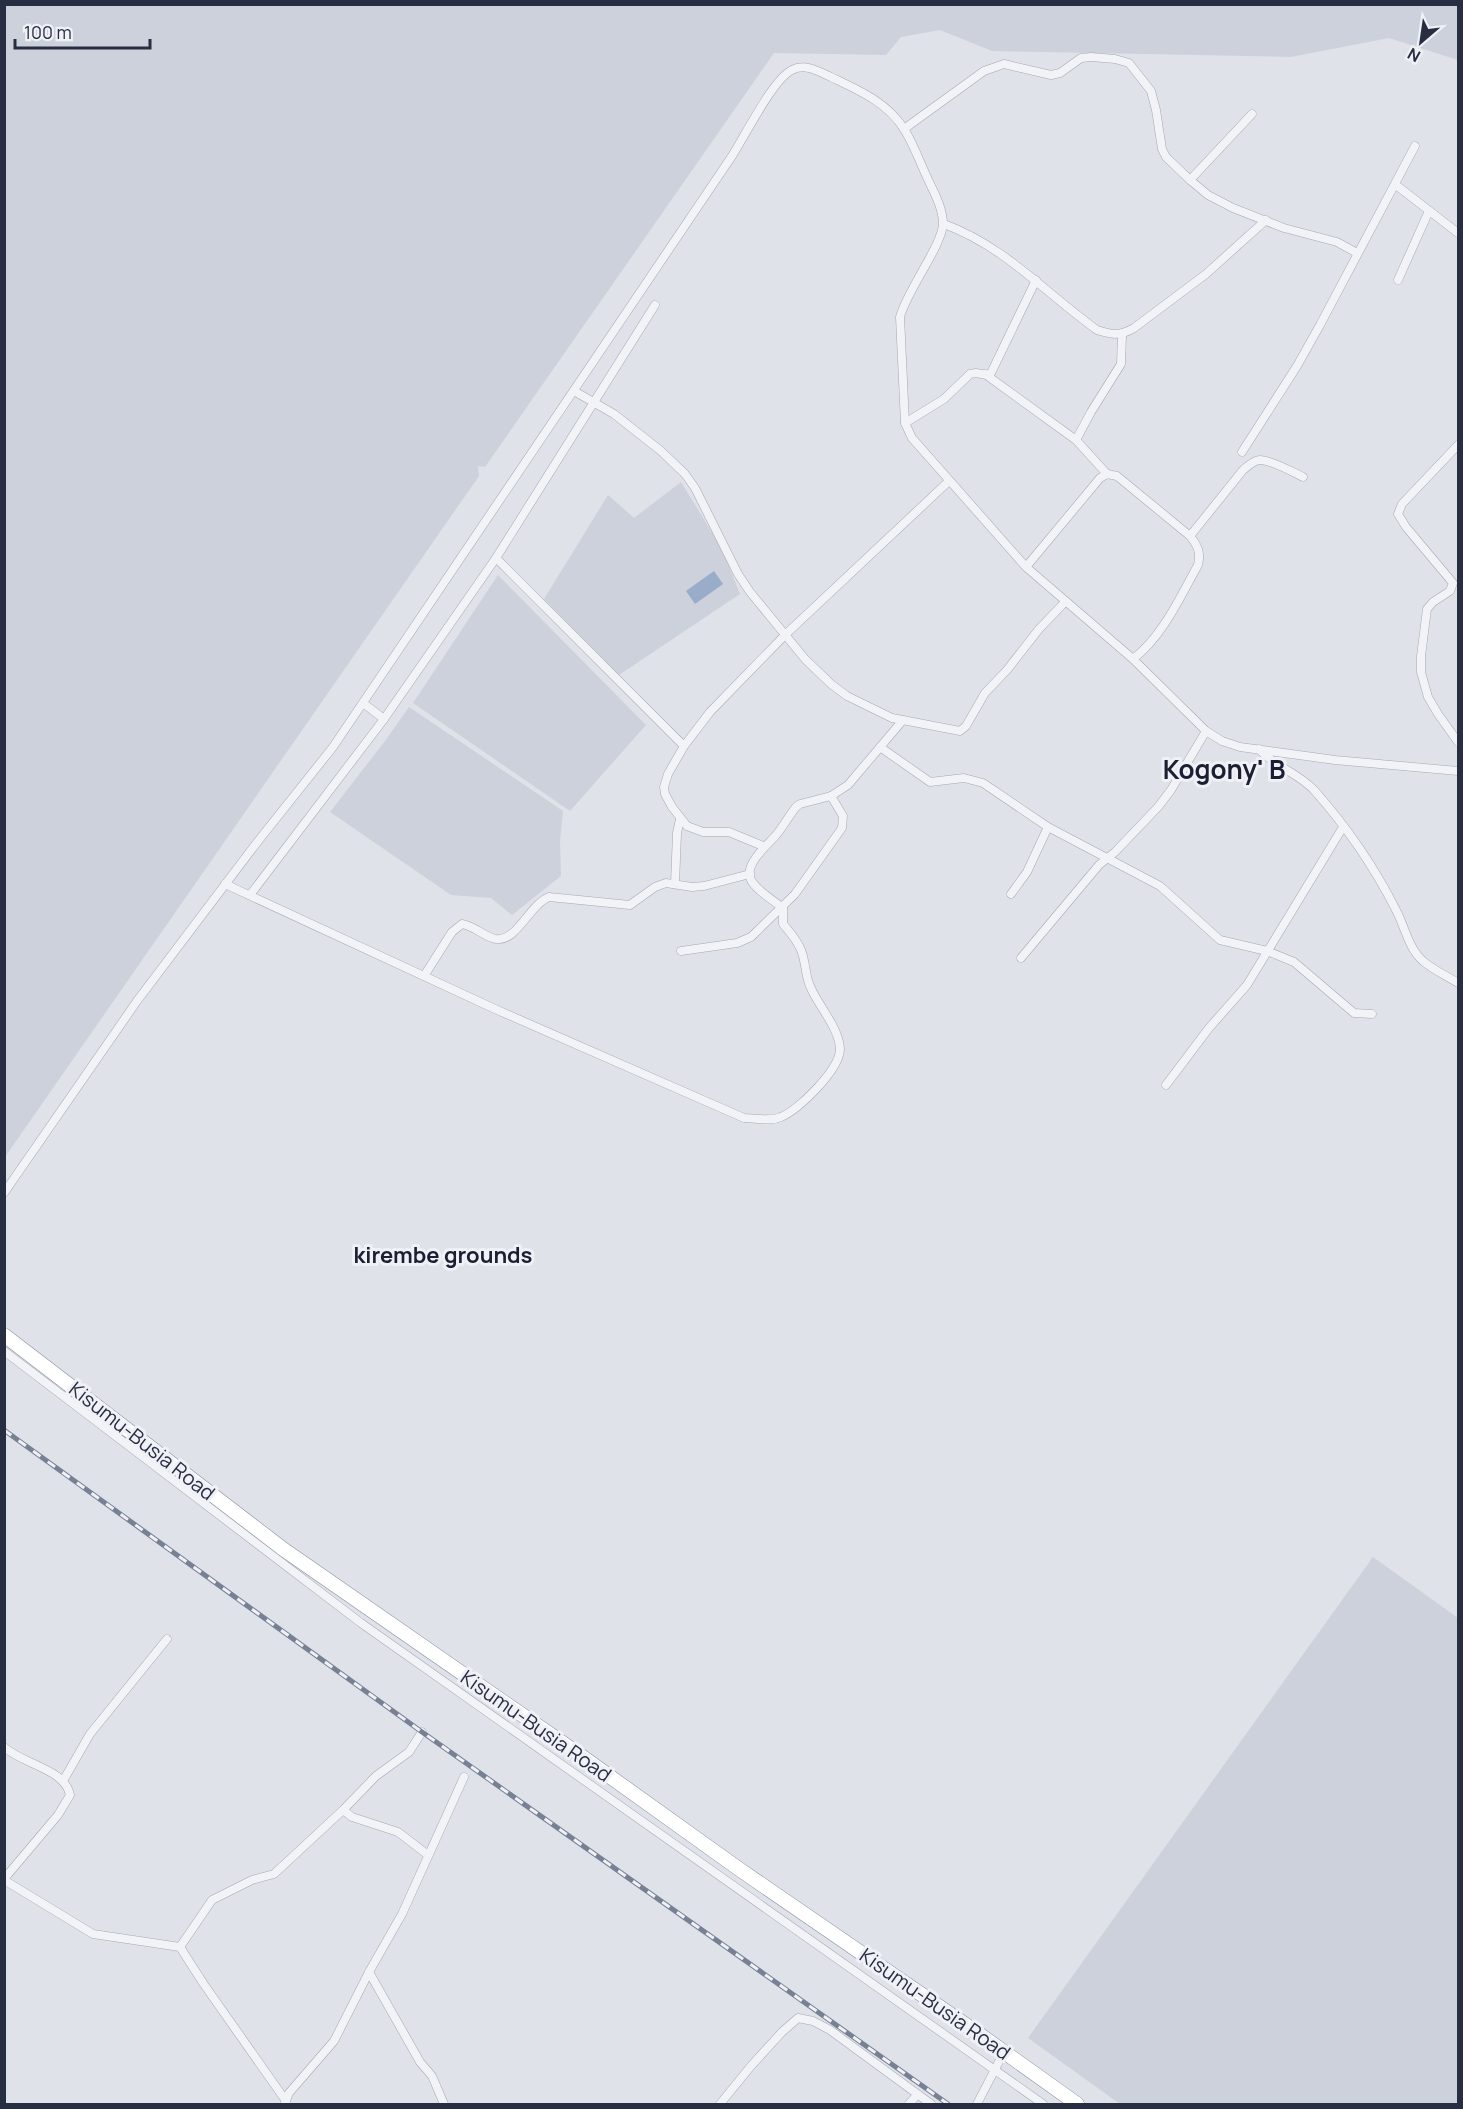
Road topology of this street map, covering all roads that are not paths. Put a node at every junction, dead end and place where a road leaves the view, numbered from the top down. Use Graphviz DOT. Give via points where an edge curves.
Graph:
graph roads {
  1 [pos="1252,114"];
  2 [pos="904,129"];
  3 [pos="1415,146"];
  4 [pos="1190,180"];
  5 [pos="1396,185"];
  6 [pos="1429,211"];
  7 [pos="1266,220"];
  8 [pos="944,224"];
  9 [pos="1458,233"];
  10 [pos="1357,253"];
  11 [pos="1036,280"];
  12 [pos="1398,280"];
  13 [pos="655,305"];
  14 [pos="1122,335"];
  15 [pos="985,375"];
  16 [pos="574,391"];
  17 [pos="594,401"];
  18 [pos="905,423"];
  19 [pos="1076,440"];
  20 [pos="1458,445"];
  21 [pos="1242,452"];
  22 [pos="1107,474"];
  23 [pos="1303,477"];
  24 [pos="949,482"];
  25 [pos="1190,536"];
  26 [pos="496,558"];
  27 [pos="1026,567"];
  28 [pos="1065,602"];
  29 [pos="786,634"];
  30 [pos="1133,659"];
  31 [pos="363,704"];
  32 [pos="384,719"];
  33 [pos="903,720"];
  34 [pos="1206,731"];
  35 [pos="1458,742"];
  36 [pos="684,746"];
  37 [pos="880,747"];
  38 [pos="1259,749"];
  39 [pos="1458,771"];
  40 [pos="831,796"];
  41 [pos="680,819"];
  42 [pos="1048,827"];
  43 [pos="1343,827"];
  44 [pos="763,846"];
  45 [pos="1106,859"];
  46 [pos="750,874"];
  47 [pos="225,884"];
  48 [pos="675,884"];
  49 [pos="1011,894"];
  50 [pos="250,895"];
  51 [pos="783,908"];
  52 [pos="681,951"];
  53 [pos="1267,951"];
  54 [pos="1021,958"];
  55 [pos="424,976"];
  56 [pos="1458,983"];
  57 [pos="1372,1014"];
  58 [pos="1166,1085"];
  59 [pos="4,1193"];
  60 [pos="4,1335"];
  61 [pos="4,1351"];
  62 [pos="168,1639"];
  63 [pos="422,1732"];
  64 [pos="4,1747"];
  65 [pos="464,1777"];
  66 [pos="63,1781"];
  67 [pos="343,1810"];
  68 [pos="428,1855"];
  69 [pos="4,1880"];
  70 [pos="180,1947"];
  71 [pos="369,1972"];
  72 [pos="1004,2052"];
  73 [pos="994,2070"];
  74 [pos="917,2095"];
  75 [pos="285,2103"];
  76 [pos="444,2104"];
  77 [pos="720,2104"];
  78 [pos="909,2104"];
  79 [pos="931,2104"];
  80 [pos="976,2104"];
  81 [pos="1043,2104"];
  82 [pos="1077,2104"];
  1 -- 4 [label="street"];
  2 -- 4 [label="street" via="994,66 1004,64 1051,75 1081,58 1115,59 1130,63 1150,91 1162,149"];
  2 -- 8 [label="street" via="938,201"];
  2 -- 16 [label="street" via="890,111 846,84 813,68 789,71"];
  3 -- 5 [label="street"];
  4 -- 7 [label="street" via="1208,195"];
  5 -- 6 [label="street"];
  5 -- 10 [label="street"];
  6 -- 9 [label="street"];
  6 -- 12 [label="street"];
  7 -- 10 [label="street" via="1337,242"];
  7 -- 14 [label="street" via="1206,274"];
  8 -- 11 [label="street" via="1013,261"];
  8 -- 18 [label="street" via="900,317"];
  10 -- 21 [label="street" via="1297,366"];
  11 -- 14 [label="street" via="1097,330"];
  11 -- 15 [label="street" via="992,371"];
  13 -- 17 [label="street"];
  14 -- 19 [label="street" via="1121,364"];
  15 -- 18 [label="street" via="970,374 944,399"];
  15 -- 19 [label="street"];
  16 -- 17 [label="street"];
  16 -- 31 [label="street"];
  17 -- 26 [label="street"];
  17 -- 29 [label="street" via="661,451 691,482 738,574"];
  18 -- 24 [label="street" via="912,438"];
  19 -- 22 [label="street"];
  20 -- 35 [label="street" via="1402,504 1398,514 1452,583 1450,591 1427,609 1421,672 1428,697"];
  22 -- 25 [label="street" via="1117,476"];
  22 -- 27 [label="street"];
  23 -- 25 [label="street" via="1260,460 1252,463"];
  24 -- 27 [label="street"];
  24 -- 29 [label="street"];
  25 -- 30 [label="street" via="1198,548 1198,565 1169,615"];
  26 -- 32 [label="street"];
  26 -- 36 [label="street"];
  27 -- 28 [label="street"];
  28 -- 30 [label="street"];
  28 -- 33 [label="street" via="985,693 963,729 957,732"];
  29 -- 33 [label="street" via="815,670 846,696 881,714"];
  29 -- 36 [label="street" via="710,712"];
  30 -- 34 [label="street"];
  31 -- 32 [label="street"];
  31 -- 47 [label="street"];
  32 -- 50 [label="street"];
  33 -- 37 [label="street"];
  34 -- 38 [label="street" via="1222,741"];
  34 -- 45 [label="street" via="1158,807"];
  36 -- 41 [label="street" via="664,786"];
  37 -- 40 [label="street" via="848,785"];
  37 -- 42 [label="street" via="930,782 964,778 983,783"];
  38 -- 39 [label="street"];
  38 -- 43 [label="street" via="1304,780"];
  40 -- 44 [label="street" via="800,804"];
  40 -- 51 [label="street" via="843,816 842,828"];
  41 -- 44 [label="street" via="695,831 729,832"];
  41 -- 48 [label="street"];
  42 -- 45 [label="street"];
  42 -- 49 [label="street" via="1027,872"];
  43 -- 53 [label="street"];
  43 -- 56 [label="street" via="1398,913 1414,950 1422,960"];
  44 -- 46 [label="street"];
  45 -- 53 [label="street" via="1160,886 1220,940"];
  45 -- 54 [label="street"];
  46 -- 48 [label="street" via="704,886"];
  46 -- 51 [label="street" via="758,889"];
  47 -- 50 [label="street"];
  47 -- 59 [label="street" via="137,1000"];
  48 -- 55 [label="street" via="655,887 630,905 549,897 541,900 511,936 504,939 494,939 462,924 452,932"];
  50 -- 55 [label="street"];
  51 -- 52 [label="street" via="751,937 737,943"];
  51 -- 55 [label="street" via="783,924 802,951 806,978 840,1050 832,1070 804,1101 773,1119 744,1118"];
  53 -- 57 [label="street" via="1294,962 1354,1013"];
  53 -- 58 [label="street" via="1247,985"];
  60 -- 72 [label="highway, Kisumu-Busia Road" via="283,1549"];
  61 -- 73 [label="street" via="361,1623"];
  62 -- 66 [label="street" via="90,1734"];
  63 -- 67 [label="street" via="409,1752 376,1776"];
  64 -- 66 [label="street"];
  65 -- 68 [label="street"];
  66 -- 69 [label="street" via="69,1798"];
  67 -- 68 [label="street" via="352,1817 398,1832"];
  67 -- 70 [label="street" via="274,1874 212,1900"];
  68 -- 71 [label="street" via="402,1914"];
  69 -- 70 [label="street" via="93,1934"];
  70 -- 75 [label="street"];
  71 -- 75 [label="street" via="334,2041"];
  71 -- 76 [label="street" via="420,2062 432,2076"];
  72 -- 73 [label="street"];
  72 -- 82 [label="highway, Kisumu-Busia Road"];
  73 -- 80 [label="street"];
  73 -- 81 [label="street"];
  74 -- 77 [label="street" via="830,2030 813,2020 798,2018"];
  74 -- 78 [label="street"];
  74 -- 79 [label="street"];
}
